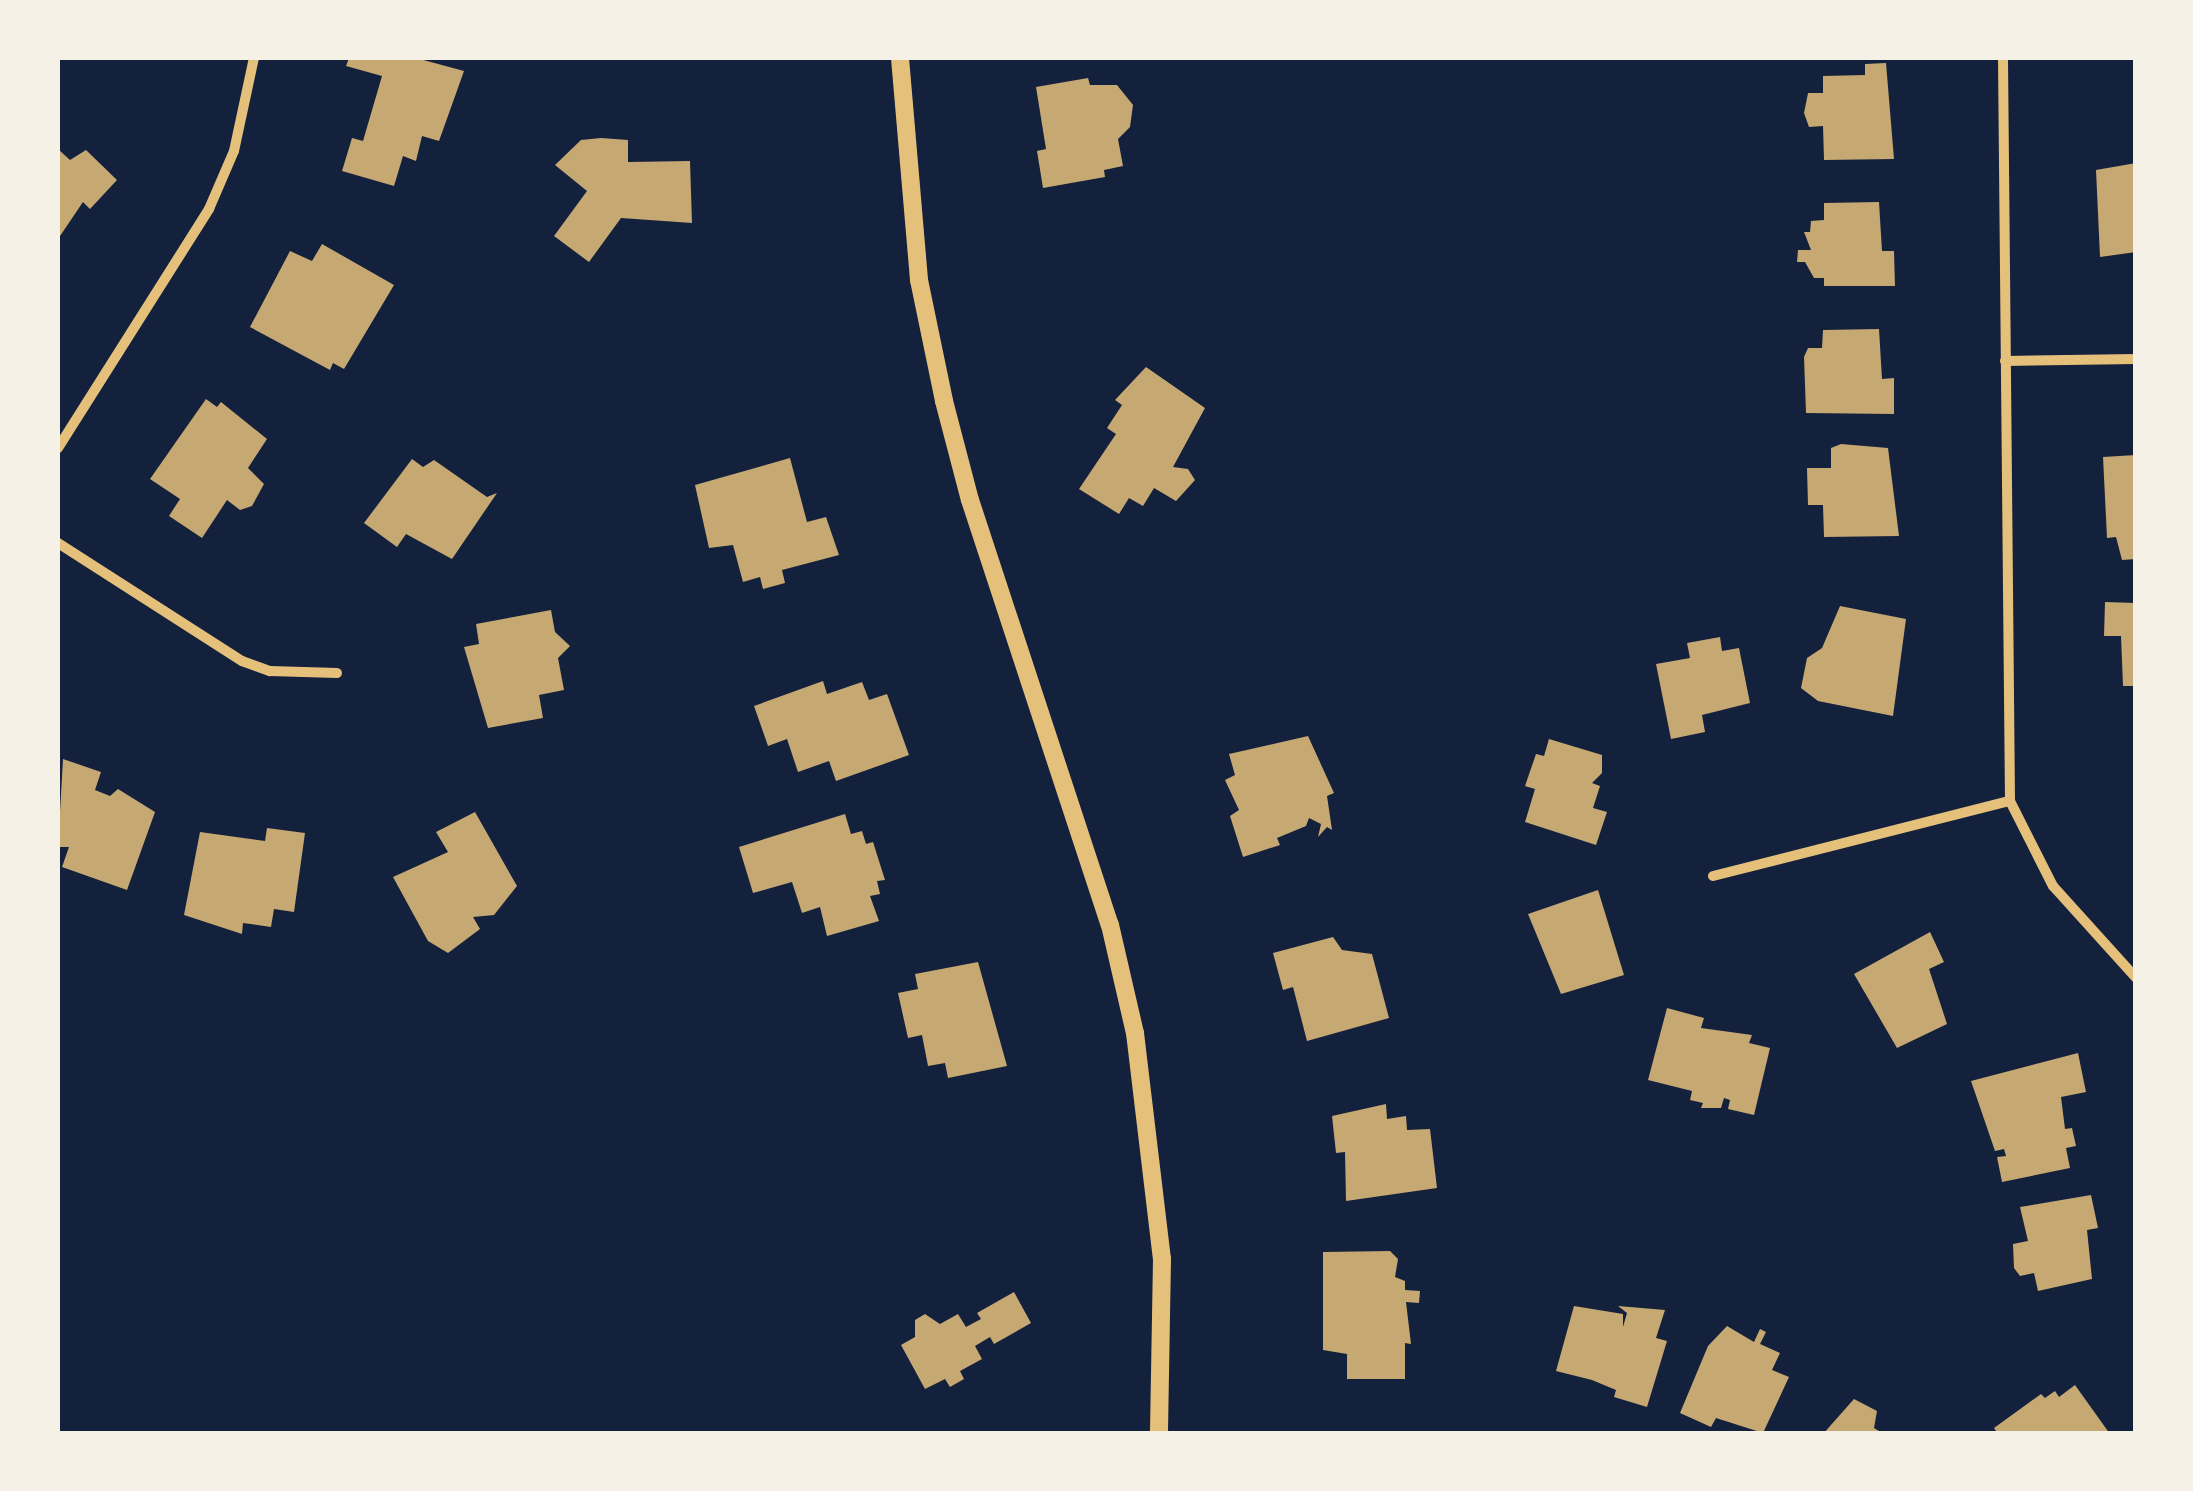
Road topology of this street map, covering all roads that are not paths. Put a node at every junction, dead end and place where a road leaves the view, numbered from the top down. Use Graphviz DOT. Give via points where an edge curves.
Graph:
graph roads {
  1 [pos="254,58"];
  2 [pos="900,58"];
  3 [pos="2003,58"];
  4 [pos="2136,359"];
  5 [pos="2005,361"];
  6 [pos="58,448"];
  7 [pos="58,543"];
  8 [pos="336,673"];
  9 [pos="2010,801"];
  10 [pos="1712,876"];
  11 [pos="2136,978"];
  12 [pos="1159,1434"];
  1 -- 6 [label="street" via="234,152 209,209"];
  2 -- 12 [label="street" via="914,246 944,401 970,500 1110,926 1135,1033 1162,1259"];
  3 -- 5 [label="street"];
  4 -- 5 [label="street"];
  5 -- 9 [label="street"];
  7 -- 8 [label="street" via="242,661 270,672"];
  9 -- 10 [label="street"];
  9 -- 11 [label="street" via="2053,886"];
}
